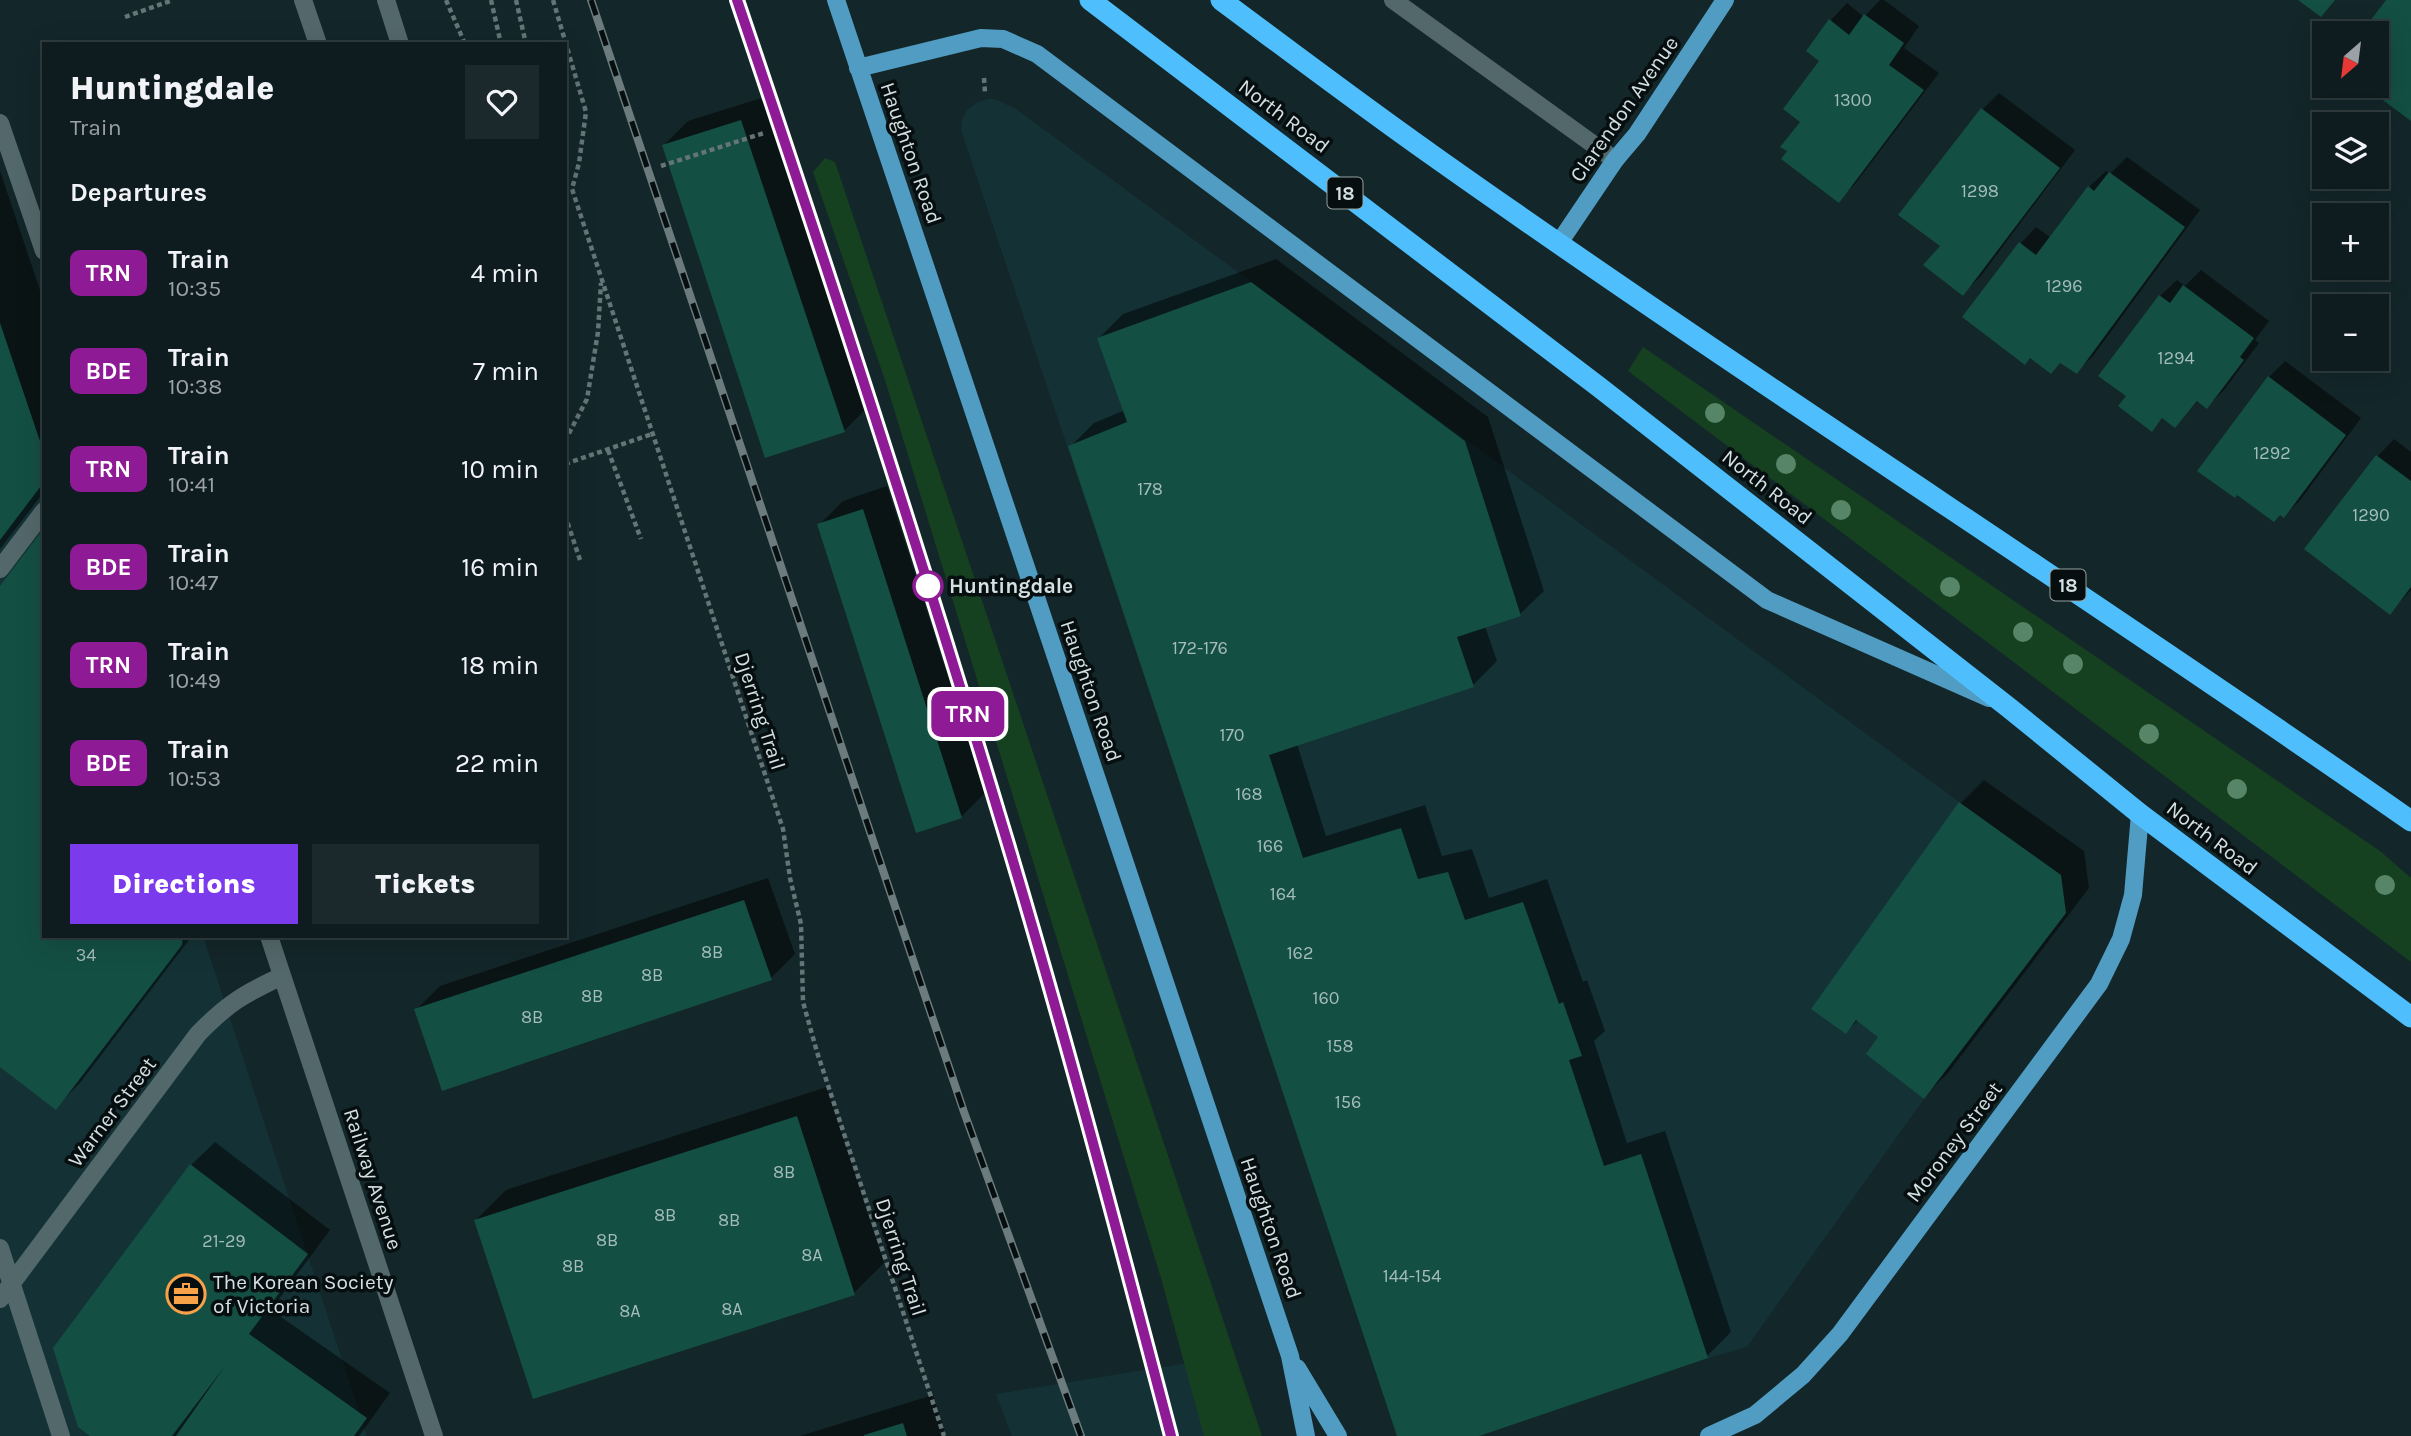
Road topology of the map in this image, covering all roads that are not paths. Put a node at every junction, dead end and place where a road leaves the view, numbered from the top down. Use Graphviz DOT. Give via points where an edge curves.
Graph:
graph roads {
  1 [pos="303,0"];
  2 [pos="386,0"];
  3 [pos="835,0"];
  4 [pos="1090,0"];
  5 [pos="1221,0"];
  6 [pos="1394,0"];
  7 [pos="1725,0"];
  8 [pos="317,42"];
  9 [pos="399,42"];
  10 [pos="858,68"];
  11 [pos="0,123"];
  12 [pos="1615,160"];
  13 [pos="1559,243"];
  14 [pos="42,245"];
  15 [pos="42,513"];
  16 [pos="0,569"];
  17 [pos="2008,706"];
  18 [pos="2140,814"];
  19 [pos="2411,821"];
  20 [pos="270,938"];
  21 [pos="282,976"];
  22 [pos="2411,1017"];
  23 [pos="0,1248"];
  24 [pos="11,1284"];
  25 [pos="0,1299"];
  26 [pos="1290,1356"];
  27 [pos="61,1436"];
  28 [pos="434,1436"];
  29 [pos="1306,1436"];
  30 [pos="1338,1436"];
  31 [pos="1709,1436"];
  1 -- 8 [label="street"];
  2 -- 9 [label="street"];
  3 -- 10 [label="main road, Haughton Road"];
  4 -- 17 [label="highway, North Road / 18" via="1600,387"];
  5 -- 13 [label="highway, 18"];
  6 -- 12 [label="street"];
  7 -- 12 [label="main road, Clarendon Avenue"];
  10 -- 17 [label="main road" via="981,38 1003,39 1037,54 1767,600"];
  10 -- 26 [label="main road, Haughton Road"];
  11 -- 14 [label="street"];
  12 -- 13 [label="main road, Clarendon Avenue"];
  13 -- 19 [label="highway, 18"];
  15 -- 16 [label="street"];
  17 -- 18 [label="highway, North Road / 18"];
  18 -- 22 [label="highway, North Road / 18"];
  18 -- 31 [label="main road, Moroney Street" via="2133,895 2121,939 2099,984 1840,1334 1803,1375 1755,1415"];
  20 -- 21 [label="street, Railway Avenue"];
  21 -- 24 [label="street, Warner Street" via="238,997 198,1034"];
  21 -- 28 [label="street, Railway Avenue"];
  23 -- 24 [label="street"];
  24 -- 25 [label="street, Warner Street"];
  24 -- 27 [label="street"];
  26 -- 29 [label="main road, Haughton Road"];
  26 -- 30 [label="main road, Haughton Road"];
}
